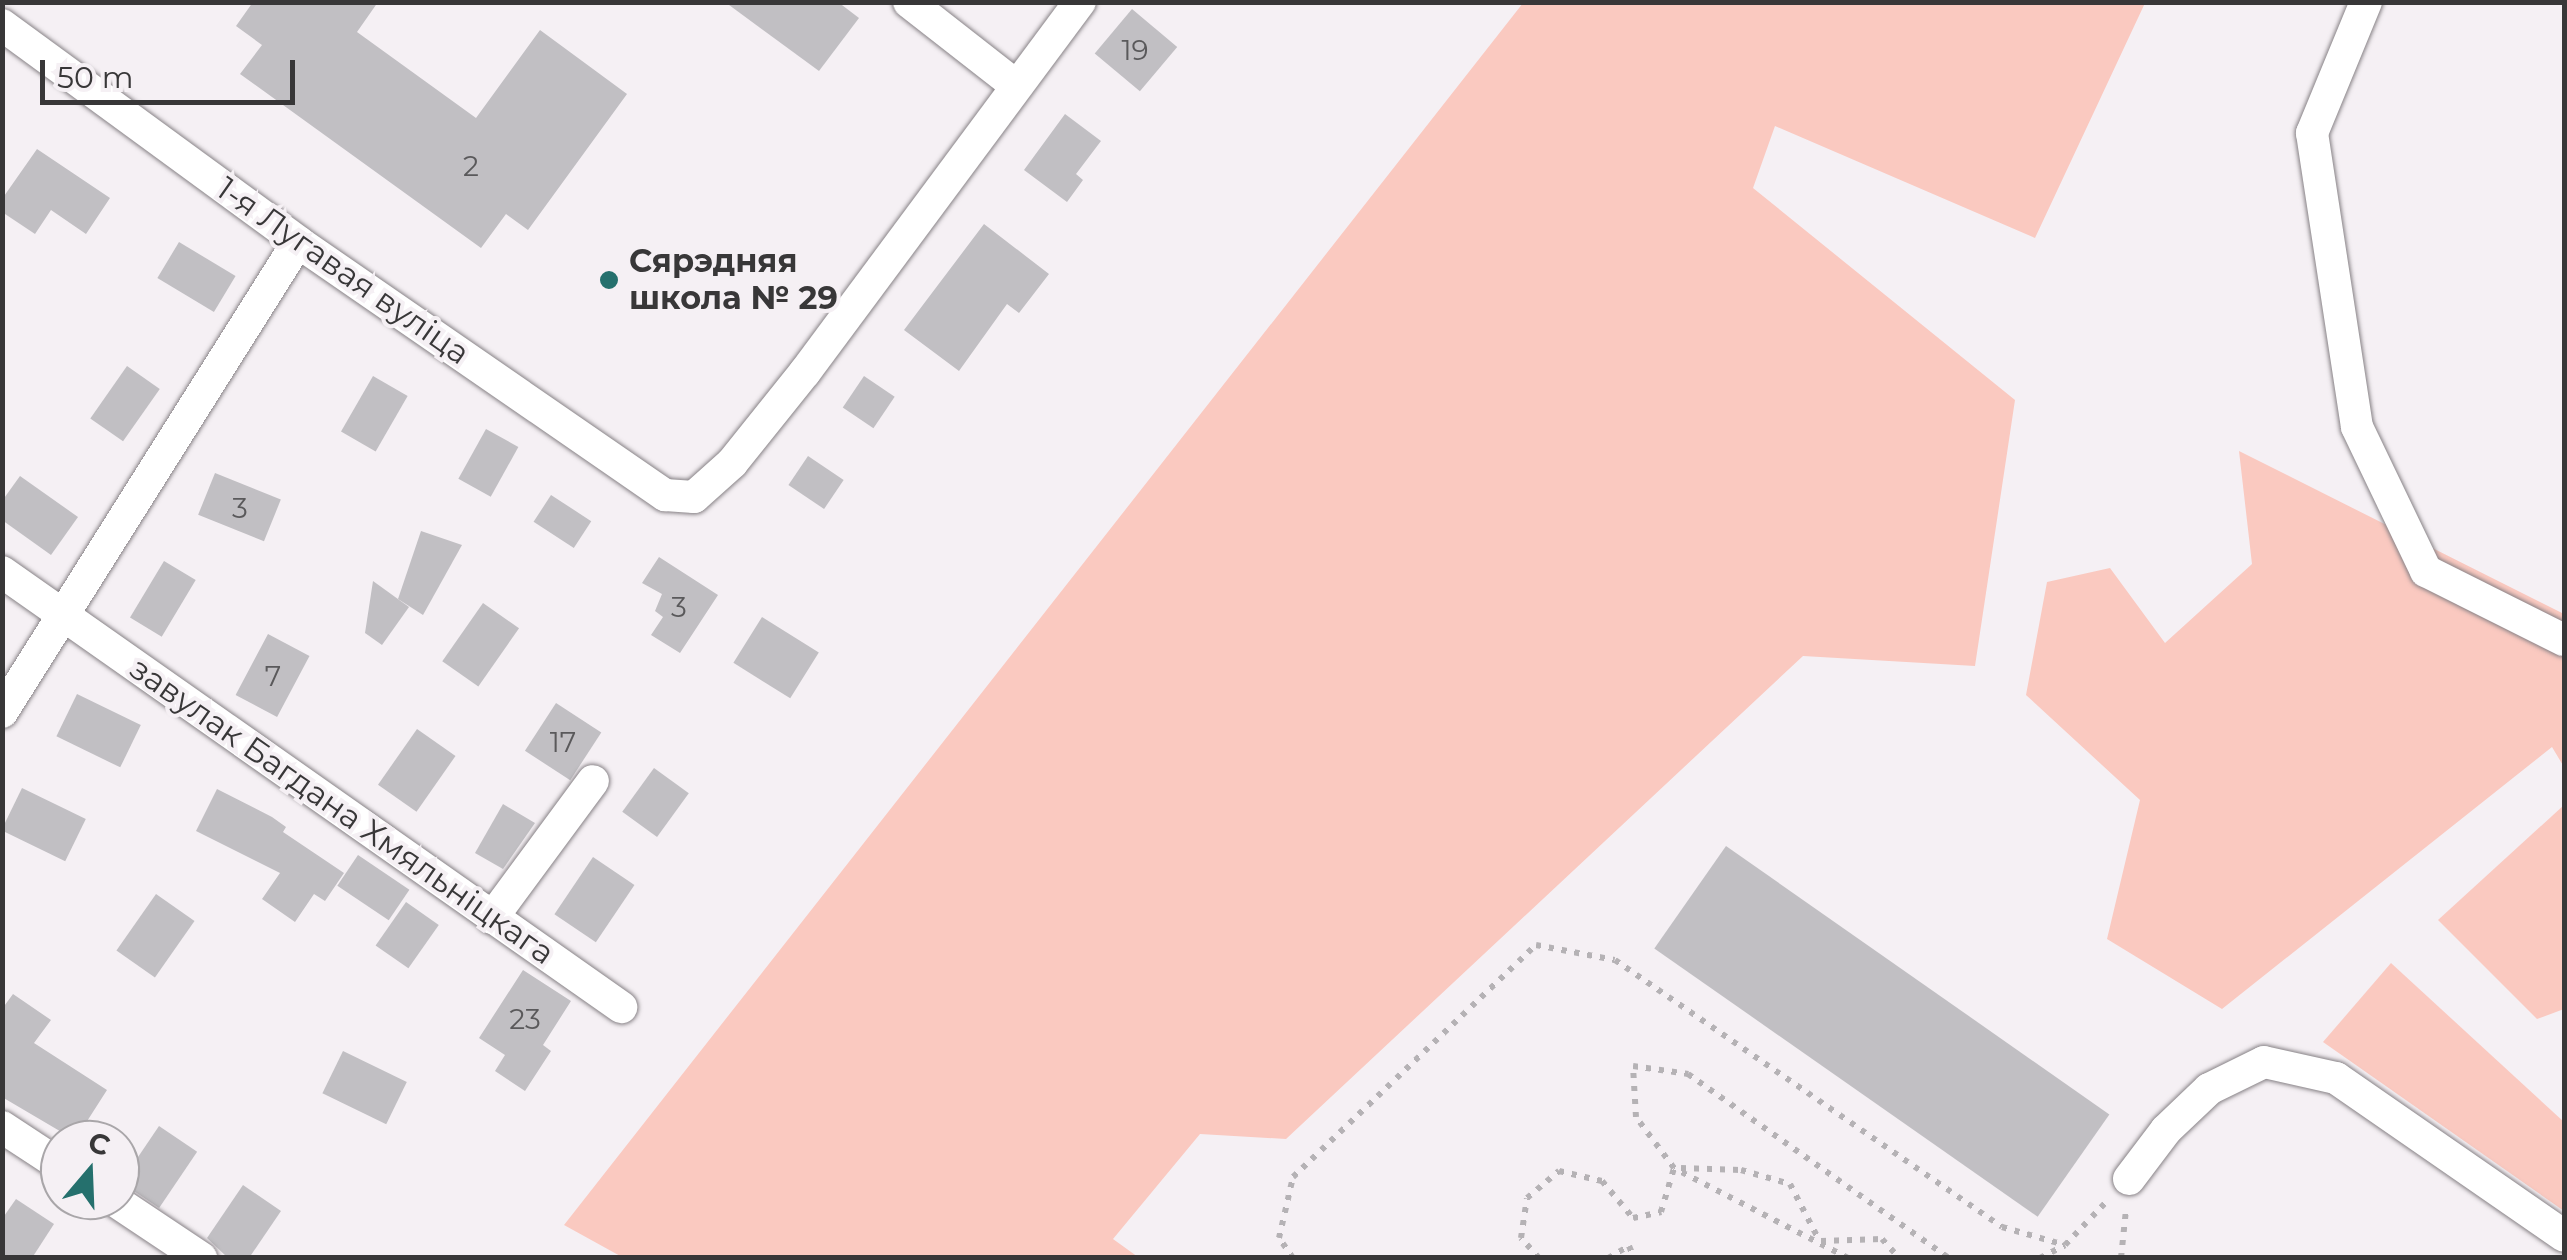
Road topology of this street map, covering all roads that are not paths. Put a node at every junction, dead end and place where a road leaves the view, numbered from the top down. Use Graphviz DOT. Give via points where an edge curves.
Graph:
graph roads {
  1 [pos="909,2"];
  2 [pos="1080,2"];
  3 [pos="2366,2"];
  4 [pos="2,25"];
  5 [pos="1014,84"];
  6 [pos="298,242"];
  7 [pos="2,572"];
  8 [pos="63,614"];
  9 [pos="2564,640"];
  10 [pos="2,712"];
  11 [pos="593,780"];
  12 [pos="492,918"];
  13 [pos="621,1007"];
  14 [pos="2,1127"];
  15 [pos="40,1152"];
  16 [pos="2129,1179"];
  17 [pos="140,1217"];
  18 [pos="2564,1236"];
  19 [pos="202,1258"];
  1 -- 5 [label="street"];
  2 -- 5 [label="street"];
  3 -- 9 [label="street" via="2312,133 2357,427 2426,570"];
  4 -- 6 [label="street, 1-я Лугавая вуліца"];
  5 -- 6 [label="street, 1-я Лугавая вуліца" via="805,372 732,463 694,498 664,494"];
  6 -- 8 [label="street"];
  7 -- 8 [label="street, завулак Багдана Хмяльніцкага"];
  8 -- 10 [label="street"];
  8 -- 12 [label="street, завулак Багдана Хмяльніцкага"];
  11 -- 12 [label="street"];
  12 -- 13 [label="street, завулак Багдана Хмяльніцкага"];
  14 -- 15 [label="street"];
  16 -- 18 [label="street" via="2208,1089 2264,1062 2336,1078"];
  17 -- 19 [label="street"];
}
